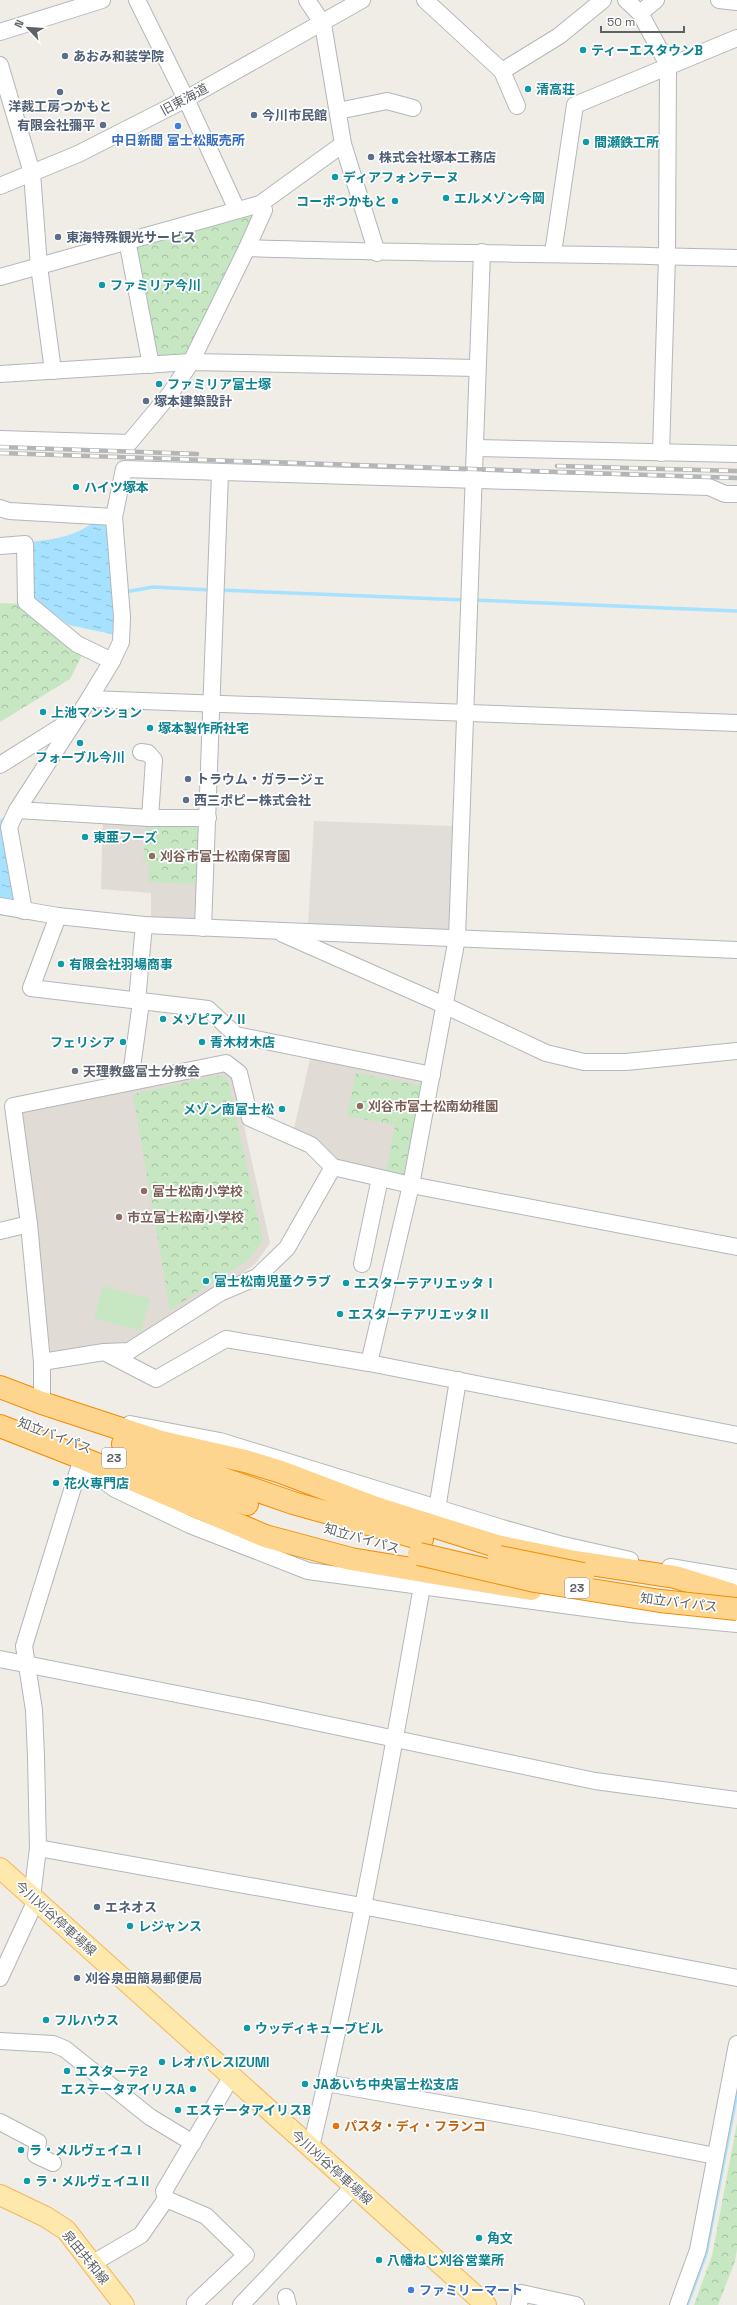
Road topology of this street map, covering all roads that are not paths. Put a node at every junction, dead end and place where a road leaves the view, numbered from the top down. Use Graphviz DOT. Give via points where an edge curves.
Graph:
graph roads {
  1 [pos="102,0"];
  2 [pos="137,0"];
  3 [pos="307,0"];
  4 [pos="362,0"];
  5 [pos="424,0"];
  6 [pos="603,0"];
  7 [pos="626,0"];
  8 [pos="656,0"];
  9 [pos="719,0"];
  10 [pos="737,2"];
  11 [pos="640,13"];
  12 [pos="322,24"];
  13 [pos="0,32"];
  14 [pos="737,38"];
  15 [pos="0,65"];
  16 [pos="668,65"];
  17 [pos="502,70"];
  18 [pos="186,99"];
  19 [pos="517,106"];
  20 [pos="413,108"];
  21 [pos="338,111"];
  22 [pos="343,144"];
  23 [pos="32,173"];
  24 [pos="0,186"];
  25 [pos="260,204"];
  26 [pos="237,210"];
  27 [pos="127,240"];
  28 [pos="247,248"];
  29 [pos="482,252"];
  30 [pos="377,253"];
  31 [pos="552,253"];
  32 [pos="667,256"];
  33 [pos="737,258"];
  34 [pos="39,266"];
  35 [pos="0,277"];
  36 [pos="191,362"];
  37 [pos="151,365"];
  38 [pos="477,368"];
  39 [pos="53,372"];
  40 [pos="0,374"];
  41 [pos="0,439"];
  42 [pos="476,448"];
  43 [pos="661,453"];
  44 [pos="737,454"];
  45 [pos="220,473"];
  46 [pos="474,480"];
  47 [pos="737,494"];
  48 [pos="0,508"];
  49 [pos="114,517"];
  50 [pos="0,546"];
  51 [pos="112,660"];
  52 [pos="89,699"];
  53 [pos="210,704"];
  54 [pos="465,713"];
  55 [pos="78,716"];
  56 [pos="737,723"];
  57 [pos="141,752"];
  58 [pos="0,765"];
  59 [pos="17,810"];
  60 [pos="150,818"];
  61 [pos="208,818"];
  62 [pos="0,906"];
  63 [pos="24,911"];
  64 [pos="58,916"];
  65 [pos="144,925"];
  66 [pos="203,928"];
  67 [pos="275,930"];
  68 [pos="457,938"];
  69 [pos="737,950"];
  70 [pos="139,1001"];
  71 [pos="444,1005"];
  72 [pos="737,1051"];
  73 [pos="432,1075"];
  74 [pos="130,1082"];
  75 [pos="333,1167"];
  76 [pos="380,1178"];
  77 [pos="411,1185"];
  78 [pos="29,1224"];
  79 [pos="0,1230"];
  80 [pos="737,1247"];
  81 [pos="362,1264"];
  82 [pos="104,1352"];
  83 [pos="42,1362"];
  84 [pos="369,1363"];
  85 [pos="458,1380"];
  86 [pos="0,1388"];
  87 [pos="0,1398"];
  88 [pos="42,1404"];
  89 [pos="0,1414"];
  90 [pos="104,1422"];
  91 [pos="0,1426"];
  92 [pos="737,1435"];
  93 [pos="82,1458"];
  94 [pos="228,1490"];
  95 [pos="437,1509"];
  96 [pos="421,1547"];
  97 [pos="422,1586"];
  98 [pos="588,1589"];
  99 [pos="735,1594"];
  100 [pos="737,1624"];
  101 [pos="0,1659"];
  102 [pos="26,1664"];
  103 [pos="395,1740"];
  104 [pos="737,1800"];
  105 [pos="38,1848"];
  106 [pos="0,1868"];
  107 [pos="34,1898"];
  108 [pos="362,1906"];
  109 [pos="0,1978"];
  110 [pos="737,1978"];
  111 [pos="0,2041"];
  112 [pos="737,2044"];
  113 [pos="232,2076"];
  114 [pos="326,2083"];
  115 [pos="0,2122"];
  116 [pos="192,2143"];
  117 [pos="311,2147"];
  118 [pos="715,2156"];
  119 [pos="52,2163"];
  120 [pos="354,2186"];
  121 [pos="0,2195"];
  122 [pos="166,2199"];
  123 [pos="93,2263"];
  124 [pos="124,2305"];
  125 [pos="196,2305"];
  126 [pos="241,2305"];
  127 [pos="486,2305"];
  128 [pos="519,2305"];
  129 [pos="576,2305"];
  130 [pos="678,2305"];
  1 -- 13 [label="street"];
  2 -- 18 [label="street"];
  3 -- 12 [label="street"];
  4 -- 12 [label="street, 旧東海道"];
  5 -- 17 [label="street"];
  6 -- 17 [label="street" via="559,36"];
  7 -- 11 [label="street"];
  8 -- 11 [label="street"];
  9 -- 10 [label="street"];
  11 -- 16 [label="street"];
  12 -- 18 [label="street, 旧東海道"];
  12 -- 21 [label="street"];
  14 -- 16 [label="street"];
  15 -- 23 [label="street"];
  16 -- 31 [label="street" via="575,105"];
  16 -- 32 [label="street"];
  17 -- 19 [label="street"];
  18 -- 23 [label="street, 旧東海道" via="78,154"];
  18 -- 26 [label="street"];
  20 -- 21 [label="street" via="387,101"];
  21 -- 22 [label="street"];
  22 -- 25 [label="street"];
  22 -- 30 [label="street"];
  23 -- 24 [label="street, 旧東海道"];
  23 -- 34 [label="street"];
  25 -- 26 [label="street"];
  25 -- 28 [label="street" via="264,210"];
  26 -- 27 [label="street"];
  27 -- 34 [label="street"];
  27 -- 37 [label="street"];
  28 -- 30 [label="street"];
  28 -- 36 [label="street"];
  29 -- 30 [label="street"];
  29 -- 31 [label="street"];
  29 -- 38 [label="street"];
  31 -- 32 [label="street"];
  32 -- 33 [label="street"];
  32 -- 43 [label="street"];
  34 -- 35 [label="street"];
  34 -- 39 [label="street"];
  36 -- 37 [label="street"];
  36 -- 38 [label="street"];
  36 -- 41 [label="street" via="170,394 129,443"];
  37 -- 39 [label="street"];
  38 -- 42 [label="street"];
  39 -- 40 [label="street"];
  42 -- 43 [label="street"];
  42 -- 46 [label="street"];
  43 -- 44 [label="street"];
  45 -- 46 [label="street"];
  45 -- 49 [label="street" via="124,469"];
  45 -- 53 [label="street"];
  46 -- 47 [label="street" via="709,487 725,494"];
  46 -- 54 [label="street"];
  48 -- 49 [label="street" via="9,511"];
  49 -- 51 [label="street" via="122,617 121,642"];
  50 -- 51 [label="street" via="25,544 26,602 77,644"];
  51 -- 52 [label="street"];
  52 -- 53 [label="street"];
  52 -- 55 [label="street"];
  53 -- 54 [label="street"];
  53 -- 61 [label="street"];
  54 -- 56 [label="street"];
  54 -- 68 [label="street"];
  55 -- 58 [label="street"];
  55 -- 59 [label="street"];
  57 -- 60 [label="street" via="148,753 154,760"];
  59 -- 60 [label="street"];
  59 -- 63 [label="street" via="10,827"];
  60 -- 61 [label="street"];
  61 -- 66 [label="street"];
  62 -- 63 [label="street"];
  63 -- 64 [label="street"];
  64 -- 65 [label="street"];
  64 -- 70 [label="street" via="32,988"];
  65 -- 66 [label="street"];
  65 -- 70 [label="street"];
  66 -- 67 [label="street"];
  67 -- 68 [label="street"];
  67 -- 71 [label="street"];
  68 -- 69 [label="street"];
  68 -- 71 [label="street"];
  70 -- 73 [label="street" via="208,1009 236,1036"];
  70 -- 74 [label="street"];
  71 -- 72 [label="street" via="546,1053 584,1062 626,1062"];
  71 -- 73 [label="street"];
  73 -- 77 [label="street"];
  74 -- 75 [label="street" via="226,1063 239,1073 250,1118 312,1145"];
  74 -- 78 [label="street" via="13,1106"];
  75 -- 76 [label="street"];
  75 -- 82 [label="street" via="287,1248 257,1277 220,1293 129,1351"];
  76 -- 77 [label="street"];
  76 -- 81 [label="street"];
  77 -- 80 [label="street"];
  77 -- 84 [label="street"];
  78 -- 79 [label="street"];
  78 -- 83 [label="street"];
  82 -- 83 [label="street"];
  82 -- 84 [label="street" via="156,1379 226,1339"];
  83 -- 88 [label="street"];
  84 -- 85 [label="street"];
  85 -- 92 [label="street"];
  85 -- 95 [label="street"];
  86 -- 88 [label="highway"];
  87 -- 94 [label="highway, 知立バイパス / 23"];
  88 -- 90 [label="highway"];
  89 -- 94 [label="highway, 知立バイパス / 23" via="180,1483"];
  90 -- 95 [label="street" via="126,1423 220,1441"];
  90 -- 99 [label="highway" via="161,1442 281,1472 376,1508 496,1546 570,1562 675,1577"];
  91 -- 93 [label="highway"];
  93 -- 97 [label="street" via="94,1474 115,1489 190,1525 308,1571"];
  93 -- 98 [label="highway" via="234,1525 305,1548 358,1561 564,1594"];
  93 -- 102 [label="street" via="24,1646"];
  94 -- 96 [label="highway, 知立バイパス / 23" via="339,1532"];
  95 -- 99 [label="street" via="617,1558"];
  96 -- 98 [label="highway, 知立バイパス / 23, bridge" via="535,1581"];
  96 -- 99 [label="highway, 知立バイパス / 23, bridge" via="468,1551 581,1573"];
  97 -- 100 [label="street" via="631,1614"];
  97 -- 103 [label="street"];
  98 -- 99 [label="highway, 知立バイパス / 23, bridge"];
  101 -- 102 [label="street"];
  102 -- 103 [label="street"];
  102 -- 105 [label="street" via="34,1710"];
  103 -- 104 [label="street" via="595,1781"];
  103 -- 108 [label="street"];
  105 -- 107 [label="street"];
  105 -- 108 [label="street"];
  106 -- 107 [label="main road, 今川刈谷停車場線"];
  107 -- 109 [label="street"];
  107 -- 113 [label="main road, 今川刈谷停車場線"];
  108 -- 110 [label="street"];
  108 -- 114 [label="street"];
  111 -- 116 [label="street" via="53,2044 65,2049 150,2117"];
  112 -- 118 [label="street"];
  113 -- 116 [label="street"];
  113 -- 117 [label="main road, 今川刈谷停車場線"];
  114 -- 117 [label="street"];
  114 -- 118 [label="street"];
  115 -- 119 [label="street" via="38,2142 36,2155"];
  116 -- 122 [label="street" via="164,2191"];
  117 -- 120 [label="main road, 今川刈谷停車場線"];
  118 -- 130 [label="street" via="698,2250"];
  120 -- 126 [label="street"];
  120 -- 127 [label="main road, 今川刈谷停車場線"];
  121 -- 123 [label="main road, 泉田共和線" via="46,2217 66,2230"];
  122 -- 123 [label="street" via="141,2235"];
  122 -- 125 [label="street" via="206,2216 246,2255 195,2303"];
  123 -- 124 [label="main road, 泉田共和線"];
  128 -- 129 [label="street" via="521,2293"];
}
